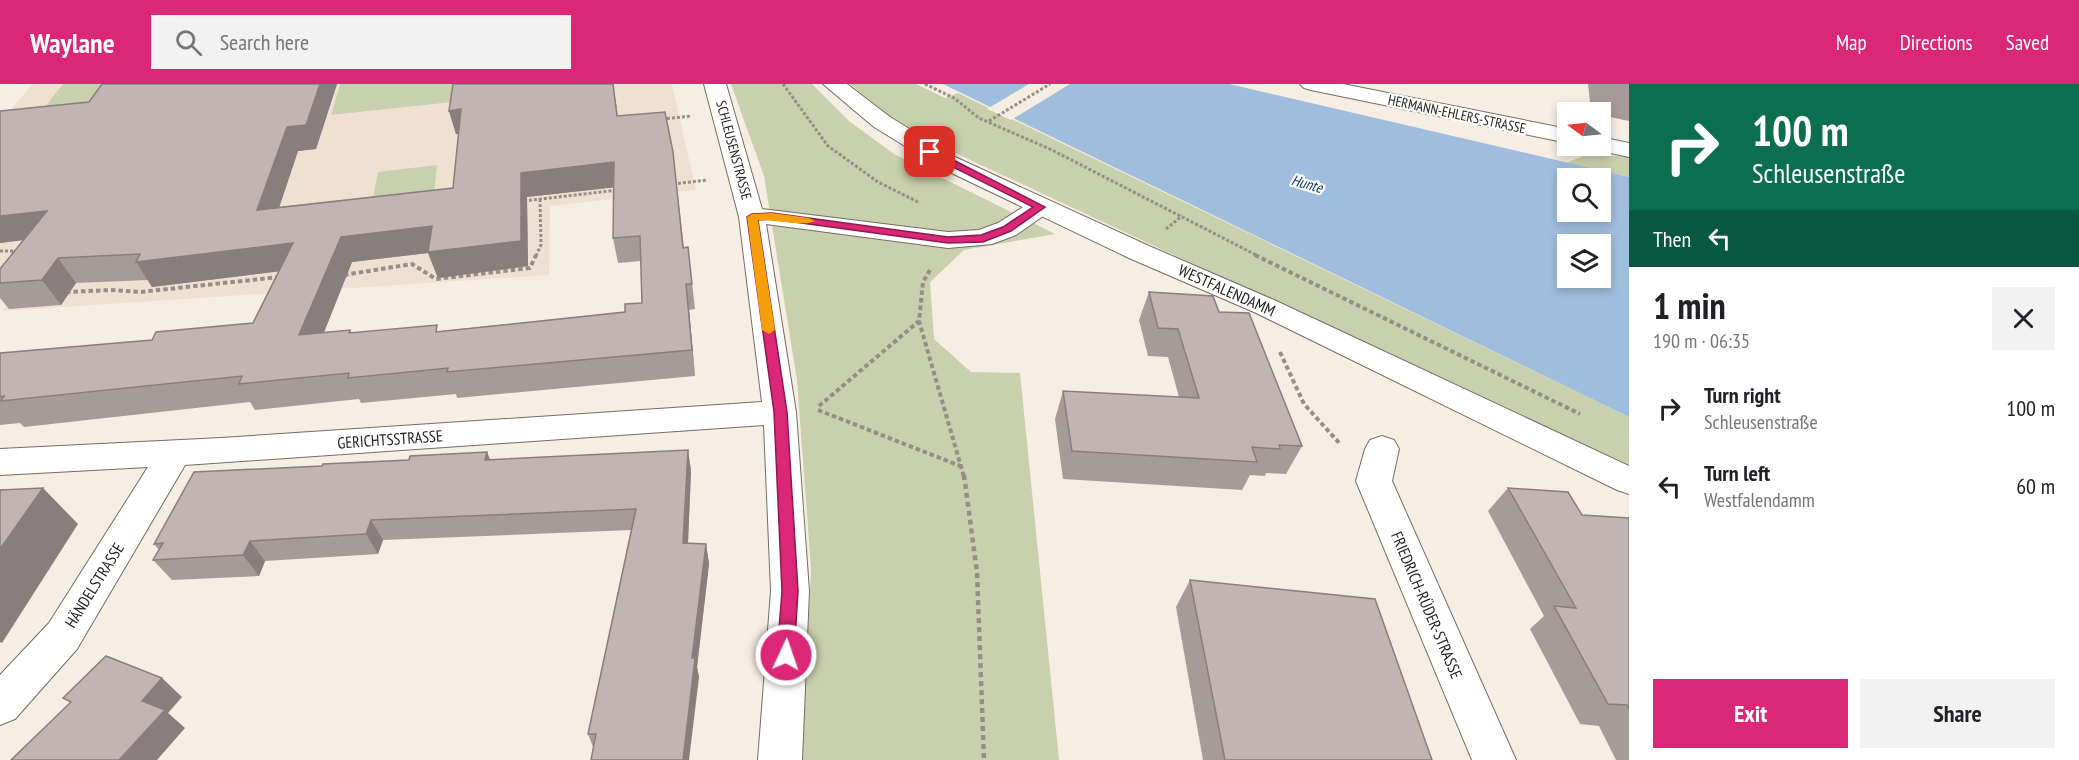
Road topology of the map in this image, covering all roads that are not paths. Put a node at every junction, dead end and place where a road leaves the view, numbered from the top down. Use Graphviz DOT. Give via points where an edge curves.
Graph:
graph roads {
  1 [pos="715,84"];
  2 [pos="834,84"];
  3 [pos="1311,84"];
  4 [pos="1557,134"];
  5 [pos="1611,146"];
  6 [pos="1629,150"];
  7 [pos="1040,207"];
  8 [pos="752,217"];
  9 [pos="780,412"];
  10 [pos="175,453"];
  11 [pos="0,462"];
  12 [pos="1378,465"];
  13 [pos="1629,481"];
  14 [pos="0,705"];
  15 [pos="780,760"];
  16 [pos="1494,760"];
  1 -- 8 [label="street, SCHLEUSENSTRASSE"];
  2 -- 7 [label="street, WESTFALENDAMM" via="913,142"];
  3 -- 4 [label="street, HERMANN-EHLERS-STRASSE"];
  5 -- 6 [label="street"];
  7 -- 8 [label="street, SCHLEUSENSTRASSE" via="1007,229 983,238 948,240 772,216"];
  7 -- 13 [label="street, WESTFALENDAMM" via="1264,306"];
  8 -- 9 [label="street, SCHLEUSENSTRASSE"];
  9 -- 10 [label="street, GERICHTSSTRASSE"];
  9 -- 15 [label="street, SCHLEUSENSTRASSE" via="790,591"];
  10 -- 11 [label="street, GERICHTSSTRASSE"];
  10 -- 14 [label="street, HÄNDELSTRASSE" via="63,636"];
  12 -- 16 [label="street, FRIEDRICH-RÜDER-STRASSE"];
}
